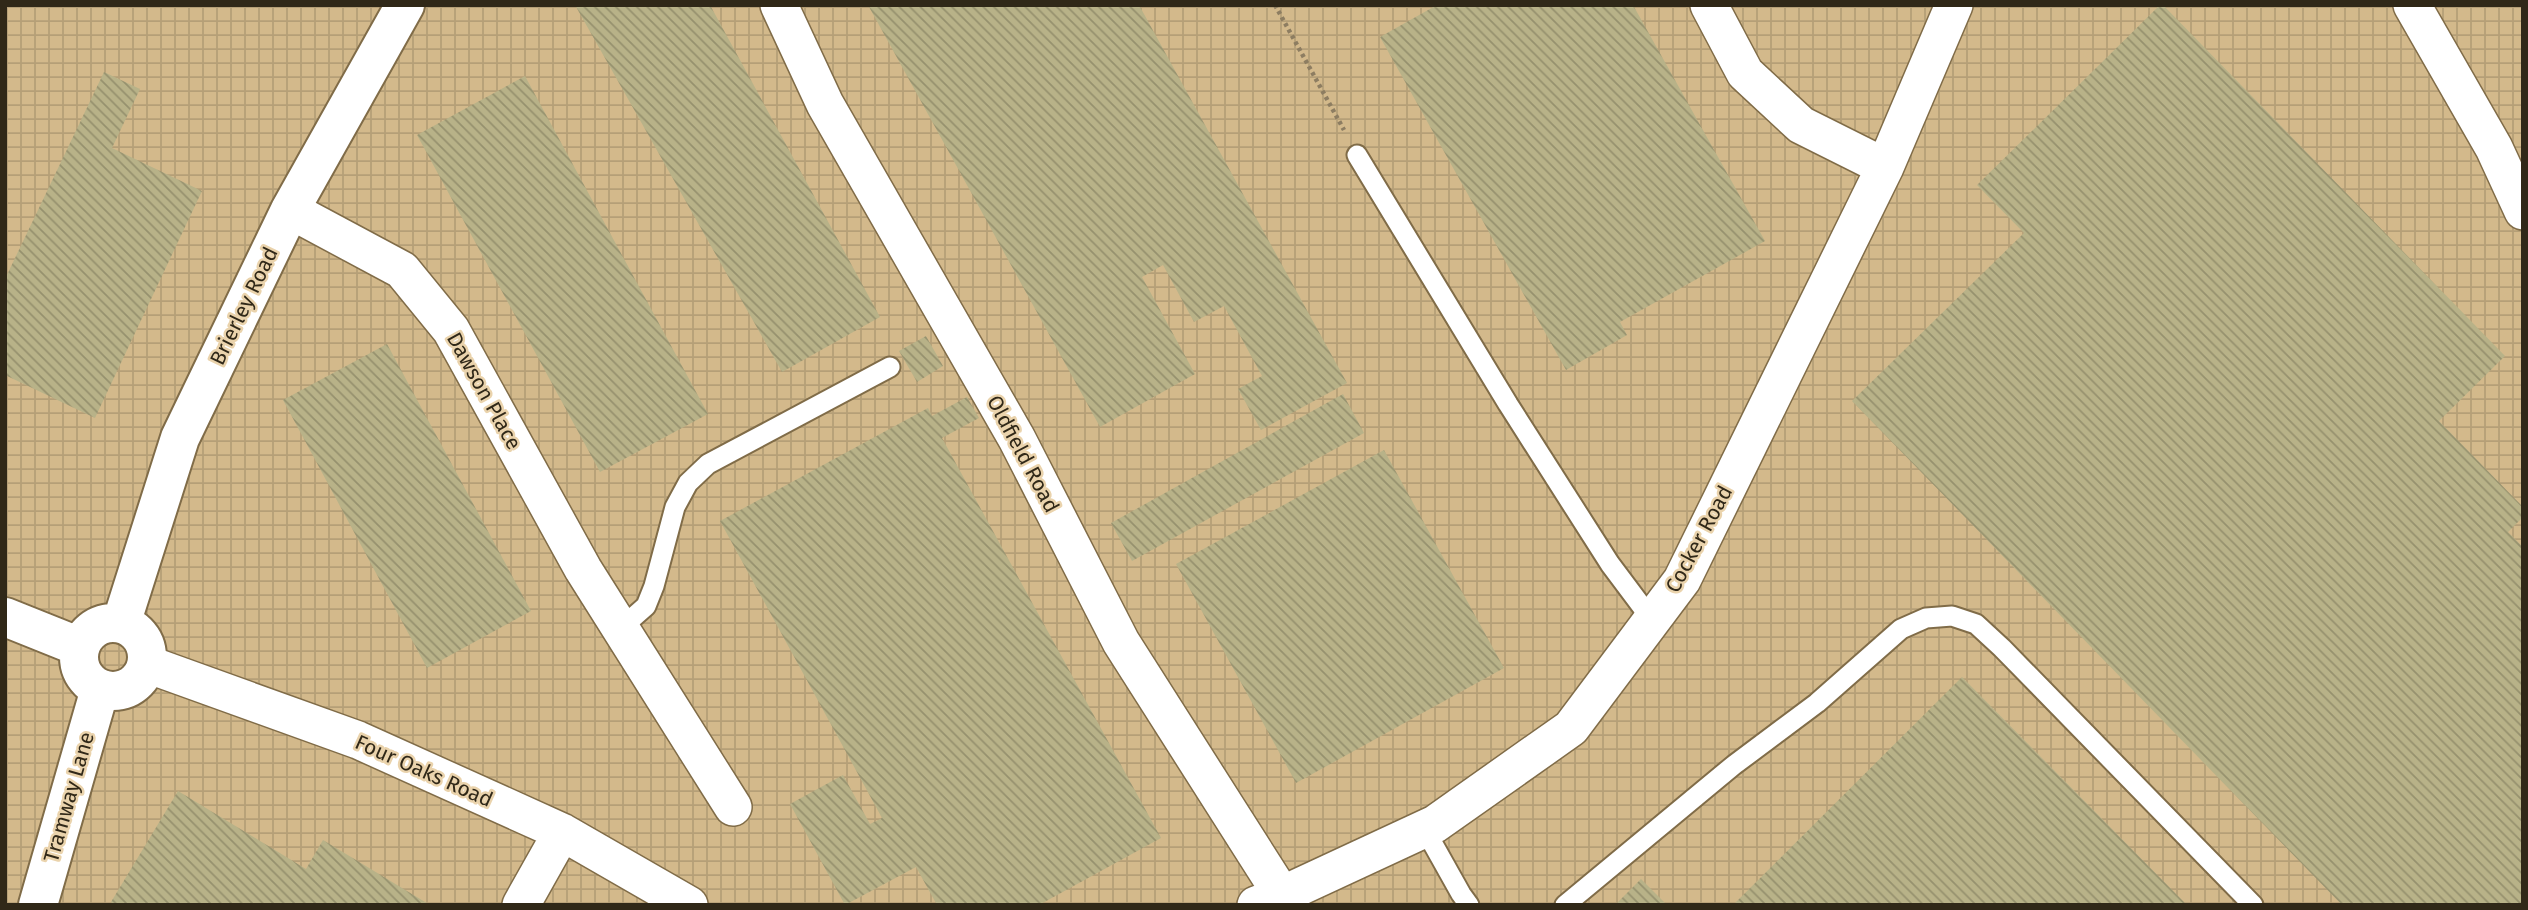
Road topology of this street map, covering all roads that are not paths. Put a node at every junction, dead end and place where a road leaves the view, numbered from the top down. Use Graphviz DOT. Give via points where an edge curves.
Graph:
graph roads {
  1 [pos="405,5"];
  2 [pos="779,5"];
  3 [pos="1709,5"];
  4 [pos="1954,5"];
  5 [pos="2412,5"];
  6 [pos="1357,155"];
  7 [pos="1885,167"];
  8 [pos="290,210"];
  9 [pos="2523,211"];
  10 [pos="890,367"];
  11 [pos="5,617"];
  12 [pos="1653,620"];
  13 [pos="121,624"];
  14 [pos="621,628"];
  15 [pos="80,648"];
  16 [pos="146,664"];
  17 [pos="100,689"];
  18 [pos="733,807"];
  19 [pos="1424,828"];
  20 [pos="562,832"];
  21 [pos="1269,900"];
  22 [pos="38,905"];
  23 [pos="521,905"];
  24 [pos="689,905"];
  25 [pos="1469,905"];
  26 [pos="1565,905"];
  27 [pos="2253,905"];
  1 -- 8 [label="street, Brierley Road"];
  2 -- 21 [label="street, Oldfield Road" via="825,104 1017,439 1121,642"];
  3 -- 7 [label="street" via="1745,74 1801,125"];
  4 -- 7 [label="street, Cocker Road"];
  5 -- 9 [label="street" via="2494,148"];
  6 -- 12 [label="lane" via="1609,564"];
  7 -- 12 [label="street, Cocker Road" via="1682,580"];
  8 -- 13 [label="street, Brierley Road" via="180,438"];
  8 -- 14 [label="street, Dawson Place" via="402,270 451,330 583,569"];
  10 -- 14 [label="lane" via="708,464 688,482 675,507 646,606"];
  11 -- 15 [label="street"];
  12 -- 19 [label="street, Cocker Road" via="1571,728"];
  13 -- 15 [label="street" via="91,630"];
  13 -- 16 [label="street" via="139,634"];
  14 -- 18 [label="street, Dawson Place"];
  15 -- 17 [label="street" via="80,668"];
  16 -- 17 [label="street" via="129,687"];
  16 -- 20 [label="street, Four Oaks Road" via="358,740"];
  17 -- 22 [label="street, Tramway Lane"];
  19 -- 21 [label="street, Cocker Road"];
  19 -- 25 [label="lane"];
  20 -- 23 [label="street"];
  20 -- 24 [label="street, Four Oaks Road"];
  26 -- 27 [label="lane" via="1724,773 1817,703 1901,629 1926,618 1952,616 1976,624"];
}
